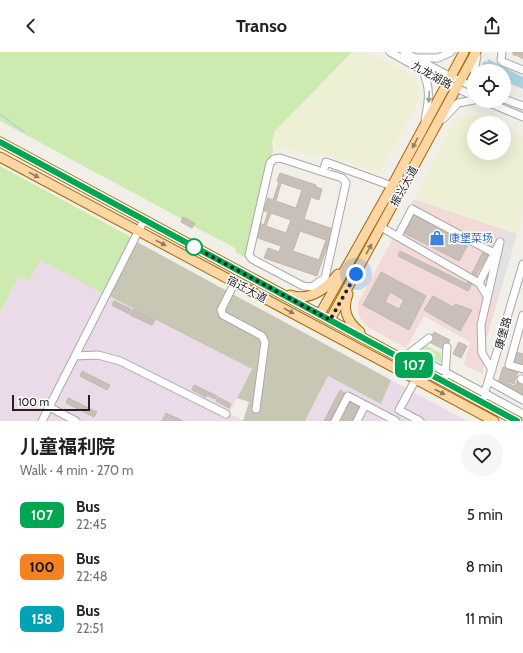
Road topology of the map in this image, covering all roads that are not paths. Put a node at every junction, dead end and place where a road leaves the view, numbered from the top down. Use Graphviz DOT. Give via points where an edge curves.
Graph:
graph roads {
  1 [pos="390,52"];
  2 [pos="404,52"];
  3 [pos="451,52"];
  4 [pos="464,52"];
  5 [pos="477,52"];
  6 [pos="502,52"];
  7 [pos="414,58"];
  8 [pos="475,64"];
  9 [pos="422,70"];
  10 [pos="523,70"];
  11 [pos="449,81"];
  12 [pos="459,85"];
  13 [pos="467,86"];
  14 [pos="467,91"];
  15 [pos="467,101"];
  16 [pos="511,102"];
  17 [pos="523,106"];
  18 [pos="502,108"];
  19 [pos="523,117"];
  20 [pos="424,126"];
  21 [pos="436,128"];
  22 [pos="0,142"];
  23 [pos="0,157"];
  24 [pos="322,172"];
  25 [pos="392,186"];
  26 [pos="144,220"];
  27 [pos="381,227"];
  28 [pos="138,231"];
  29 [pos="398,236"];
  30 [pos="494,253"];
  31 [pos="354,254"];
  32 [pos="362,262"];
  33 [pos="523,264"];
  34 [pos="235,282"];
  35 [pos="479,283"];
  36 [pos="268,287"];
  37 [pos="488,296"];
  38 [pos="320,314"];
  39 [pos="523,318"];
  40 [pos="330,320"];
  41 [pos="429,338"];
  42 [pos="515,342"];
  43 [pos="523,345"];
  44 [pos="447,347"];
  45 [pos="383,349"];
  46 [pos="410,353"];
  47 [pos="75,356"];
  48 [pos="401,358"];
  49 [pos="523,369"];
  50 [pos="492,370"];
  51 [pos="446,372"];
  52 [pos="416,379"];
  53 [pos="489,381"];
  54 [pos="445,382"];
  55 [pos="484,398"];
  56 [pos="523,400"];
  57 [pos="365,405"];
  58 [pos="49,407"];
  59 [pos="256,409"];
  60 [pos="399,410"];
  61 [pos="226,414"];
  62 [pos="523,414"];
  63 [pos="484,419"];
  64 [pos="395,420"];
  65 [pos="42,421"];
  66 [pos="76,421"];
  67 [pos="335,421"];
  68 [pos="357,421"];
  69 [pos="420,421"];
  70 [pos="494,421"];
  71 [pos="517,421"];
  1 -- 9 [label="street, 九龙湖路"];
  2 -- 7 [label="street, 九龙湖路"];
  3 -- 7 [label="street" via="438,58"];
  4 -- 11 [label="main road, 振兴大道"];
  5 -- 8 [label="street"];
  5 -- 12 [label="main road, 振兴大道"];
  6 -- 10 [label="street" via="503,62"];
  7 -- 11 [label="street, 九龙湖路"];
  9 -- 11 [label="street, 九龙湖路"];
  9 -- 20 [label="street, one-way" via="429,92"];
  11 -- 12 [label="street, 九龙湖路"];
  11 -- 20 [label="main road, 振兴大道"];
  12 -- 13 [label="street, 九龙湖路"];
  12 -- 14 [label="street, 九龙湖路"];
  12 -- 21 [label="main road, 振兴大道"];
  15 -- 21 [label="street" via="458,103"];
  16 -- 17 [label="street"];
  18 -- 19 [label="street"];
  20 -- 25 [label="main road, 振兴大道, one-way"];
  21 -- 27 [label="main road, 振兴大道"];
  22 -- 26 [label="main road, 宿迁大道"];
  23 -- 28 [label="main road, 宿迁大道, one-way"];
  24 -- 24 [label="street" via="280,158 274,159 270,164 249,255 309,287 317,285 325,278 346,183 342,178"];
  24 -- 25 [label="street" via="326,162"];
  25 -- 31 [label="main road, 振兴大道"];
  26 -- 28 [label="street"];
  26 -- 36 [label="main road, 宿迁大道"];
  27 -- 29 [label="street"];
  32 -- 27 [label="main road, 振兴大道, one-way"];
  28 -- 34 [label="main road, 宿迁大道, one-way"];
  28 -- 47 [label="street"];
  29 -- 30 [label="street" via="412,209"];
  29 -- 35 [label="street"];
  30 -- 35 [label="street"];
  30 -- 37 [label="street" via="500,242"];
  31 -- 36 [label="main road" via="327,287 318,293 297,297"];
  31 -- 38 [label="main road, 振兴大道"];
  32 -- 40 [label="main road, 振兴大道"];
  32 -- 45 [label="main road" via="345,302 346,313 352,325"];
  33 -- 50 [label="street, 康堡路"];
  34 -- 52 [label="main road, 宿迁大道, one-way"];
  34 -- 59 [label="street" via="222,312 262,336 265,342"];
  35 -- 37 [label="street"];
  36 -- 38 [label="main road, 宿迁大道"];
  37 -- 50 [label="street" via="480,339 482,353"];
  38 -- 40 [label="main road, 宿迁大道"];
  39 -- 42 [label="street"];
  40 -- 45 [label="main road, 宿迁大道"];
  41 -- 46 [label="street"];
  42 -- 43 [label="street"];
  42 -- 49 [label="street" via="508,365"];
  44 -- 51 [label="street"];
  45 -- 48 [label="main road, 宿迁大道"];
  46 -- 48 [label="street"];
  46 -- 51 [label="street"];
  47 -- 58 [label="street"];
  47 -- 61 [label="street" via="98,355 120,361"];
  48 -- 54 [label="main road, 宿迁大道"];
  50 -- 53 [label="street, 康堡路"];
  51 -- 54 [label="street"];
  51 -- 55 [label="street"];
  52 -- 60 [label="street"];
  52 -- 63 [label="main road, 宿迁大道, one-way"];
  53 -- 55 [label="street, 康堡路"];
  53 -- 56 [label="street"];
  54 -- 55 [label="main road, 宿迁大道"];
  55 -- 62 [label="street"];
  55 -- 71 [label="main road, 宿迁大道"];
  57 -- 64 [label="street"];
  57 -- 67 [label="street" via="348,396"];
  57 -- 68 [label="street"];
  58 -- 65 [label="street"];
  58 -- 66 [label="street"];
  60 -- 64 [label="street"];
  60 -- 69 [label="street"];
  63 -- 70 [label="main road, 宿迁大道"];
}
